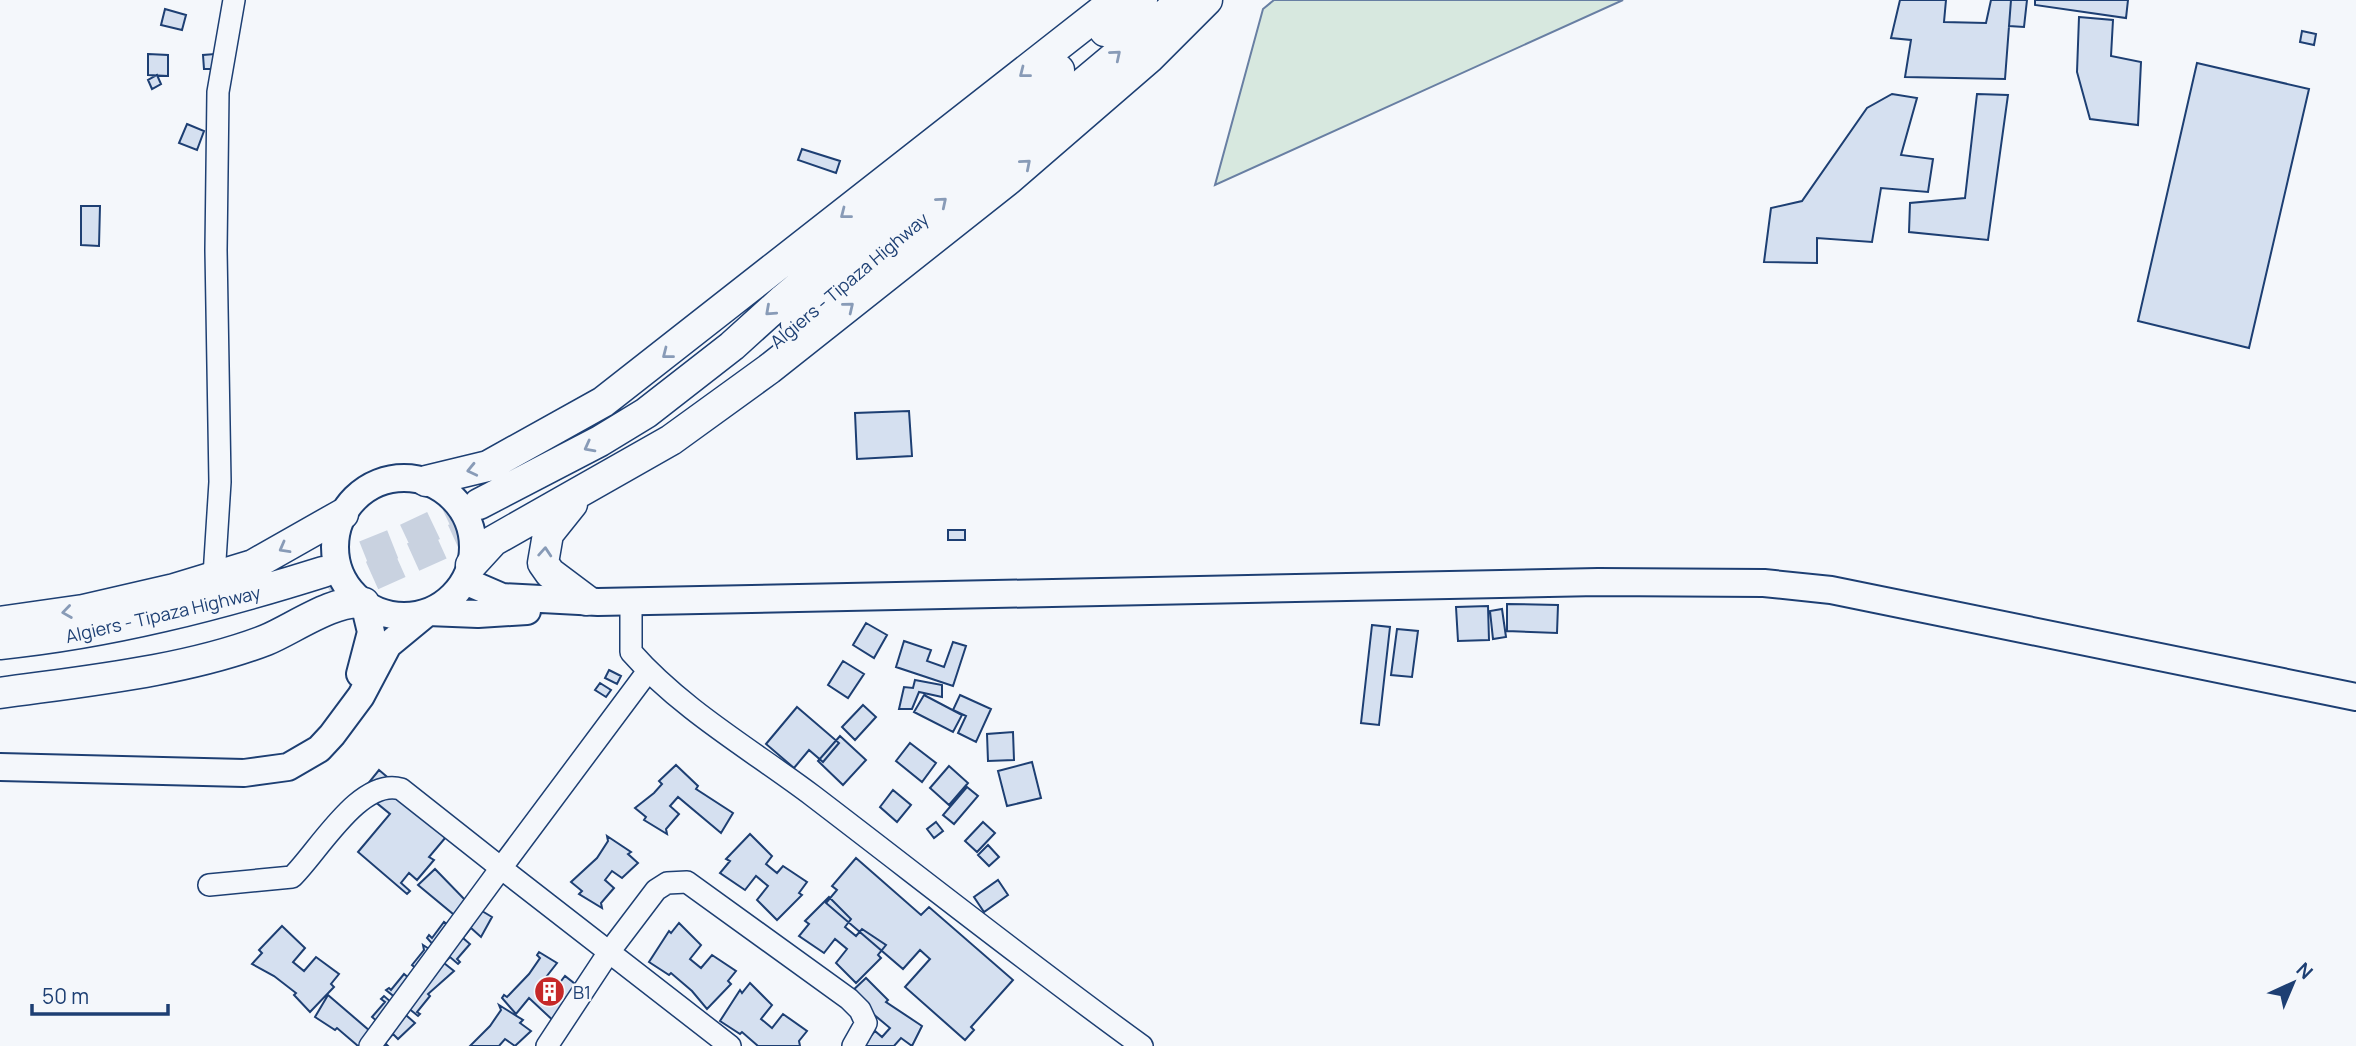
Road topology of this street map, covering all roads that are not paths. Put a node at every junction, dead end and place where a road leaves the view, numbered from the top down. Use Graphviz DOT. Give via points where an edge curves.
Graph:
graph roads {
  1 [pos="234,0"];
  2 [pos="1116,0"];
  3 [pos="1142,0"];
  4 [pos="1183,0"];
  5 [pos="1207,0"];
  6 [pos="426,481"];
  7 [pos="588,488"];
  8 [pos="343,514"];
  9 [pos="468,573"];
  10 [pos="214,576"];
  11 [pos="592,601"];
  12 [pos="631,602"];
  13 [pos="365,603"];
  14 [pos="428,612"];
  15 [pos="0,622"];
  16 [pos="0,644"];
  17 [pos="648,671"];
  18 [pos="0,675"];
  19 [pos="0,693"];
  20 [pos="2356,697"];
  21 [pos="341,724"];
  22 [pos="0,767"];
  23 [pos="500,868"];
  24 [pos="209,885"];
  25 [pos="609,952"];
  26 [pos="370,1046"];
  27 [pos="547,1046"];
  28 [pos="730,1046"];
  29 [pos="853,1046"];
  30 [pos="1142,1046"];
  1 -- 10 [label="street" via="218,92 220,482"];
  2 -- 6 [label="highway, one-way" via="603,402 488,466"];
  3 -- 4 [label="highway, Algiers - Tipaza Highway, one-way" via="732,346 646,413 484,514 651,438 813,310"];
  7 -- 5 [label="highway, one-way" via="671,440 840,315 1009,179 1149,58"];
  6 -- 8 [label="main road" via="407,477 370,486"];
  6 -- 9 [label="main road" via="456,500 466,514 473,540"];
  7 -- 9 [label="highway" via="493,541"];
  11 -- 7 [label="highway, one-way" via="550,573 543,563 548,534"];
  8 -- 10 [label="highway, one-way" via="253,565"];
  8 -- 13 [label="main road" via="335,546 337,562 352,592"];
  9 -- 11 [label="main road" via="502,597"];
  9 -- 14 [label="main road" via="455,594"];
  10 -- 15 [label="highway, one-way" via="83,610"];
  11 -- 12 [label="main road"];
  11 -- 14 [label="main road" via="582,609"];
  12 -- 17 [label="street" via="631,652"];
  12 -- 20 [label="main road" via="1598,582 1764,583 1831,590"];
  13 -- 14 [label="main road" via="395,615"];
  13 -- 19 [label="highway" via="344,605 266,640 179,665"];
  13 -- 21 [label="main road" via="371,622 369,645"];
  14 -- 21 [label="main road" via="388,645"];
  16 -- 18 [label="highway, Algiers - Tipaza Highway" via="51,639 327,583 242,627 123,660"];
  17 -- 23 [label="street"];
  17 -- 30 [label="street" via="918,874 1003,945"];
  21 -- 22 [label="main road" via="319,749 271,772"];
  23 -- 24 [label="street" via="401,789 389,786 374,792 339,821 292,877"];
  23 -- 25 [label="street"];
  23 -- 26 [label="street"];
  25 -- 27 [label="street"];
  25 -- 28 [label="street"];
  25 -- 29 [label="street" via="656,890 667,883 687,882 855,1005 866,1023"];
}
